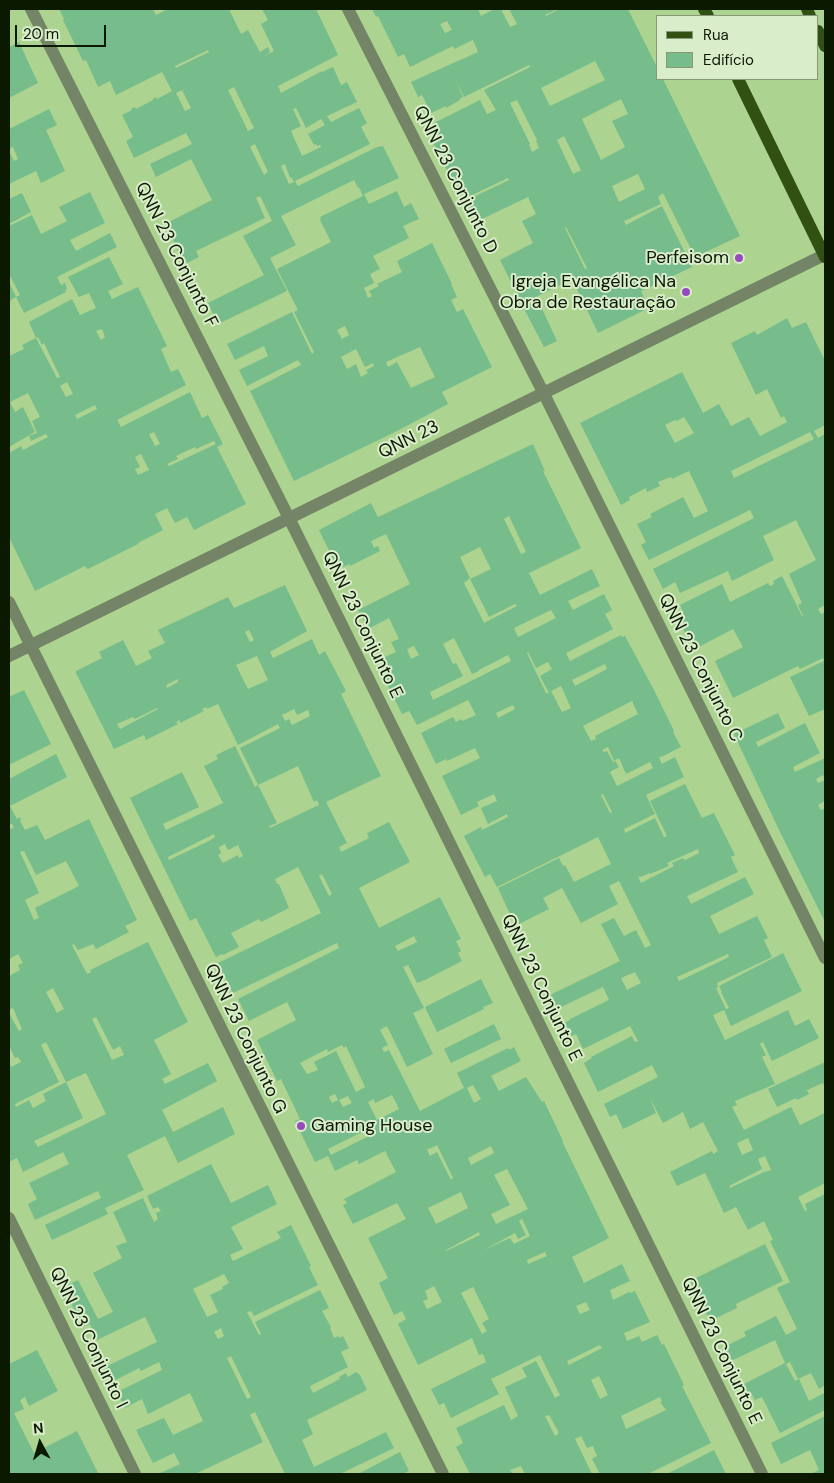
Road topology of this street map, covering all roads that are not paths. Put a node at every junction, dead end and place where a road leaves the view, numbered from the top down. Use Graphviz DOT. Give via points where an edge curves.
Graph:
graph roads {
  1 [pos="32,9"];
  2 [pos="348,9"];
  3 [pos="743,80"];
  4 [pos="825,256"];
  5 [pos="544,394"];
  6 [pos="290,518"];
  7 [pos="9,602"];
  8 [pos="30,646"];
  9 [pos="9,656"];
  10 [pos="825,958"];
  11 [pos="9,1218"];
  12 [pos="135,1474"];
  13 [pos="443,1474"];
  14 [pos="762,1474"];
  1 -- 6 [label="street, QNN 23 Conjunto F"];
  2 -- 5 [label="street, QNN 23 Conjunto D"];
  3 -- 4 [label="main road"];
  4 -- 5 [label="street, QNN 23"];
  5 -- 6 [label="street, QNN 23"];
  5 -- 10 [label="street, QNN 23 Conjunto C"];
  6 -- 8 [label="street, QNN 23"];
  6 -- 14 [label="street, QNN 23 Conjunto E"];
  7 -- 8 [label="street, QNN 23 Conjunto G"];
  8 -- 9 [label="street, QNN 23"];
  8 -- 13 [label="street, QNN 23 Conjunto G"];
  11 -- 12 [label="street, QNN 23 Conjunto I"];
}
